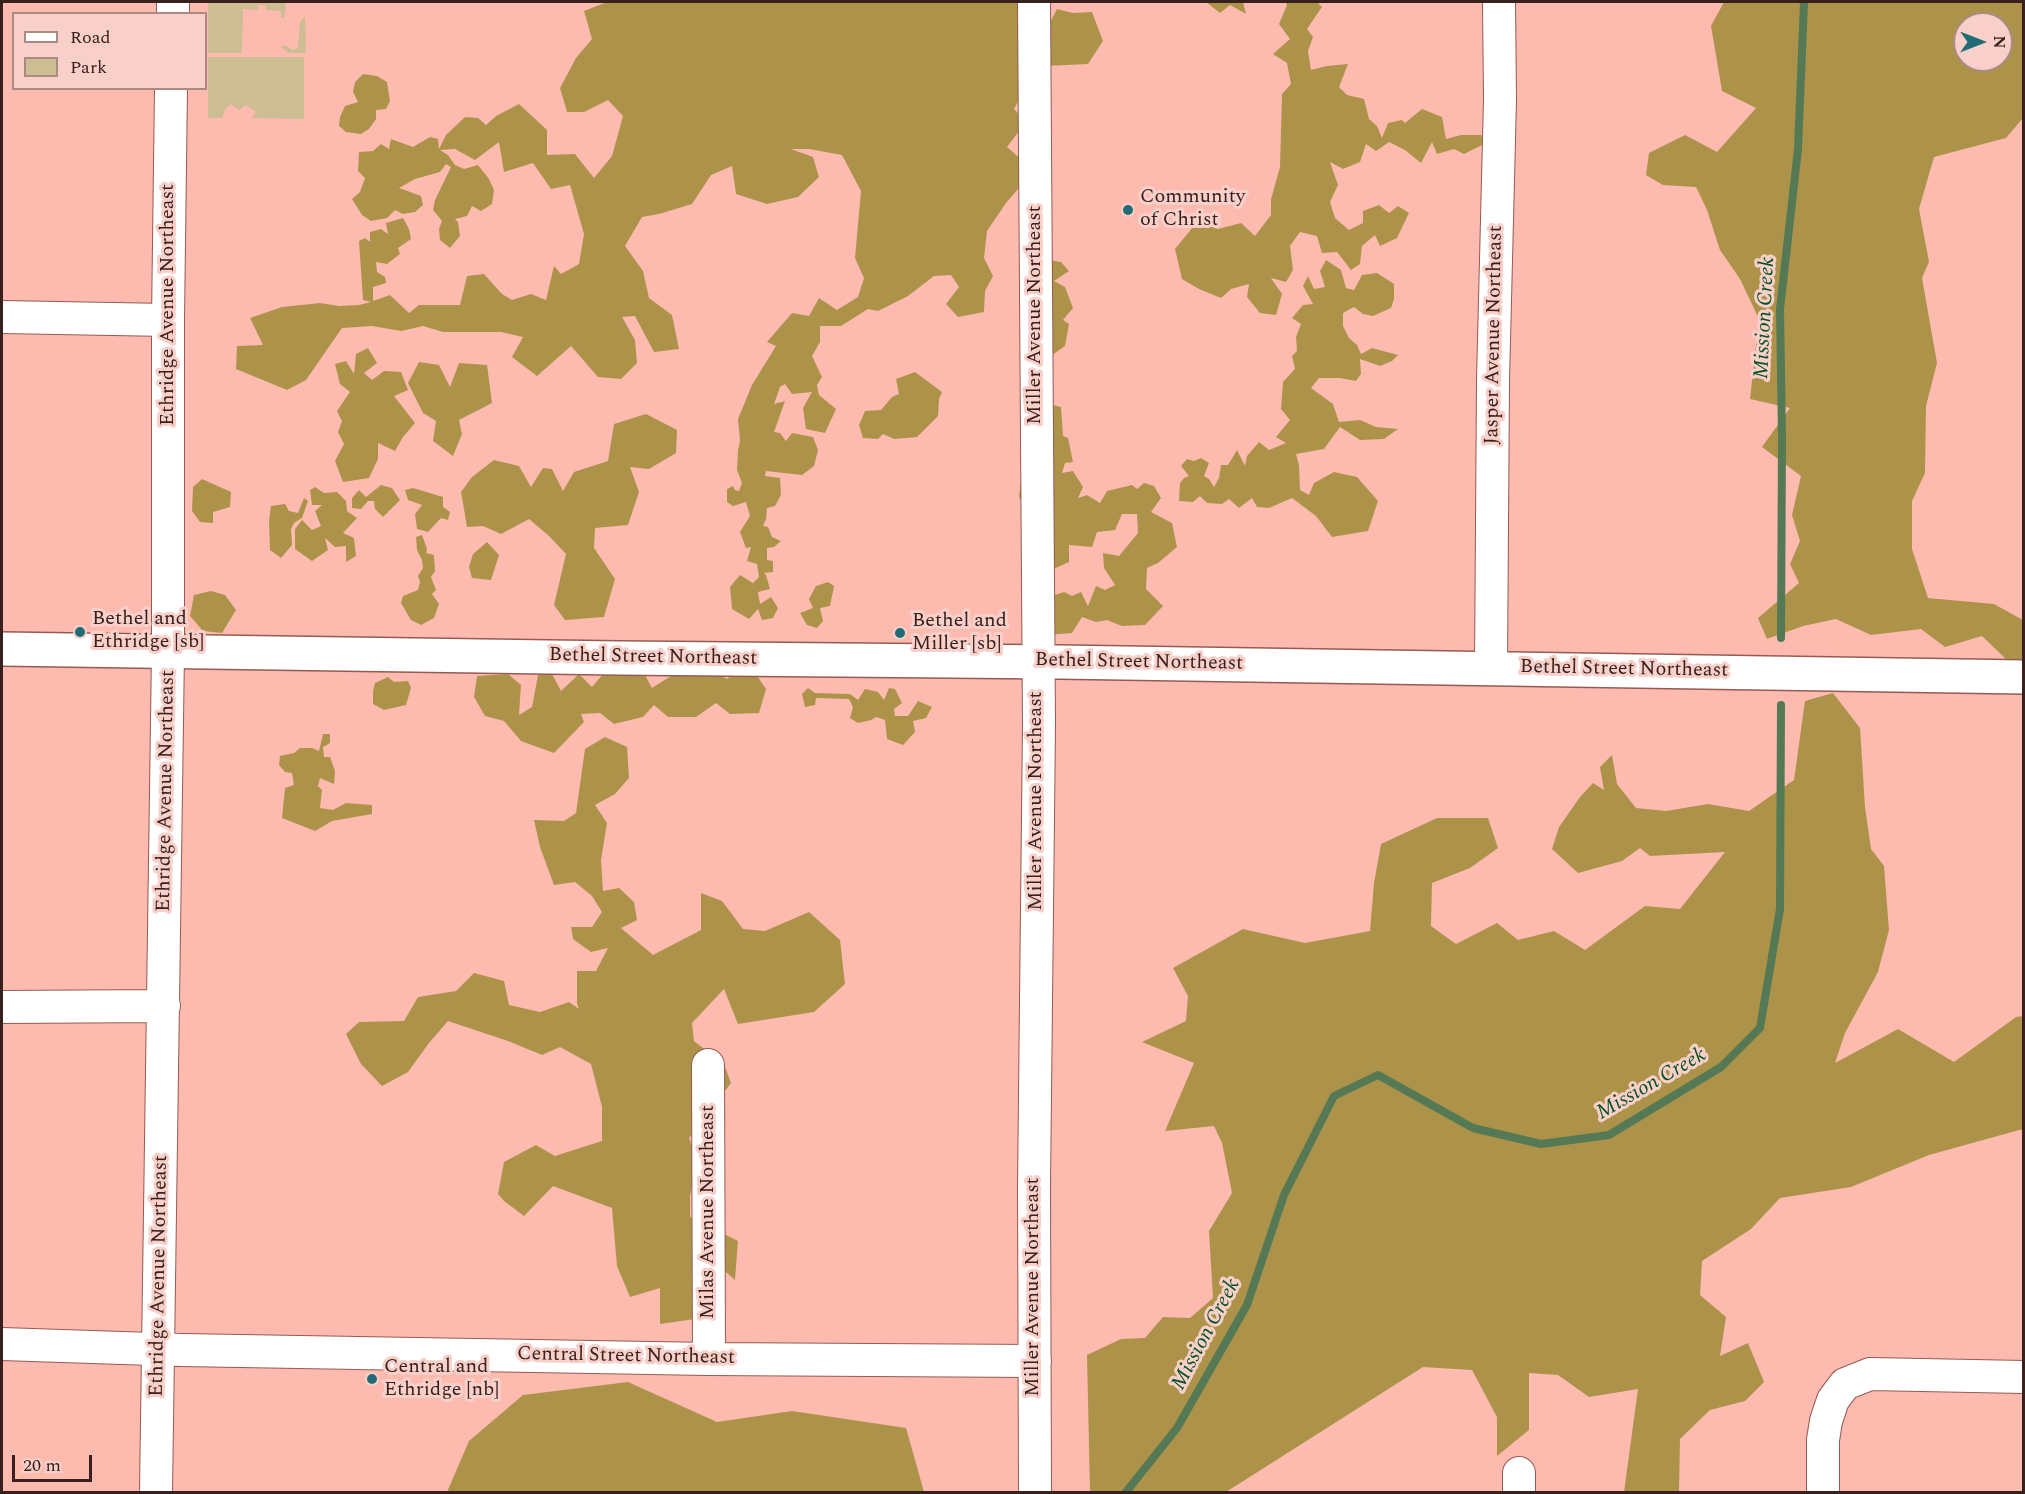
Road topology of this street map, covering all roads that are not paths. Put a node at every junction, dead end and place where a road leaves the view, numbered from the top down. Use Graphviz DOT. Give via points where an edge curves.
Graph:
graph roads {
  1 [pos="1034,2"];
  2 [pos="1499,2"];
  3 [pos="171,90"];
  4 [pos="2,317"];
  5 [pos="168,320"];
  6 [pos="2,649"];
  7 [pos="168,651"];
  8 [pos="1038,662"];
  9 [pos="1491,668"];
  10 [pos="2024,677"];
  11 [pos="164,1006"];
  12 [pos="2,1007"];
  13 [pos="708,1065"];
  14 [pos="2,1344"];
  15 [pos="160,1349"];
  16 [pos="709,1359"];
  17 [pos="1035,1361"];
  18 [pos="2024,1377"];
  19 [pos="156,1492"];
  20 [pos="1035,1492"];
  21 [pos="1823,1492"];
  1 -- 8 [label="street, Miller Avenue Northeast"];
  2 -- 9 [label="street, Jasper Avenue Northeast"];
  3 -- 5 [label="street, Ethridge Avenue Northeast"];
  4 -- 5 [label="street"];
  5 -- 7 [label="street, Ethridge Avenue Northeast"];
  6 -- 7 [label="street, Bethel Street Northeast"];
  7 -- 8 [label="street, Bethel Street Northeast"];
  7 -- 11 [label="street, Ethridge Avenue Northeast"];
  8 -- 9 [label="street, Bethel Street Northeast"];
  8 -- 17 [label="street, Miller Avenue Northeast"];
  9 -- 10 [label="street, Bethel Street Northeast"];
  11 -- 12 [label="street"];
  11 -- 15 [label="street, Ethridge Avenue Northeast"];
  13 -- 16 [label="street, Milas Avenue Northeast"];
  14 -- 15 [label="street, Central Street Northeast"];
  15 -- 16 [label="street, Central Street Northeast"];
  15 -- 19 [label="street, Ethridge Avenue Northeast"];
  16 -- 17 [label="street, Central Street Northeast"];
  17 -- 20 [label="street, Miller Avenue Northeast"];
  18 -- 21 [label="street" via="1870,1374 1845,1384 1833,1400 1826,1421"];
}
